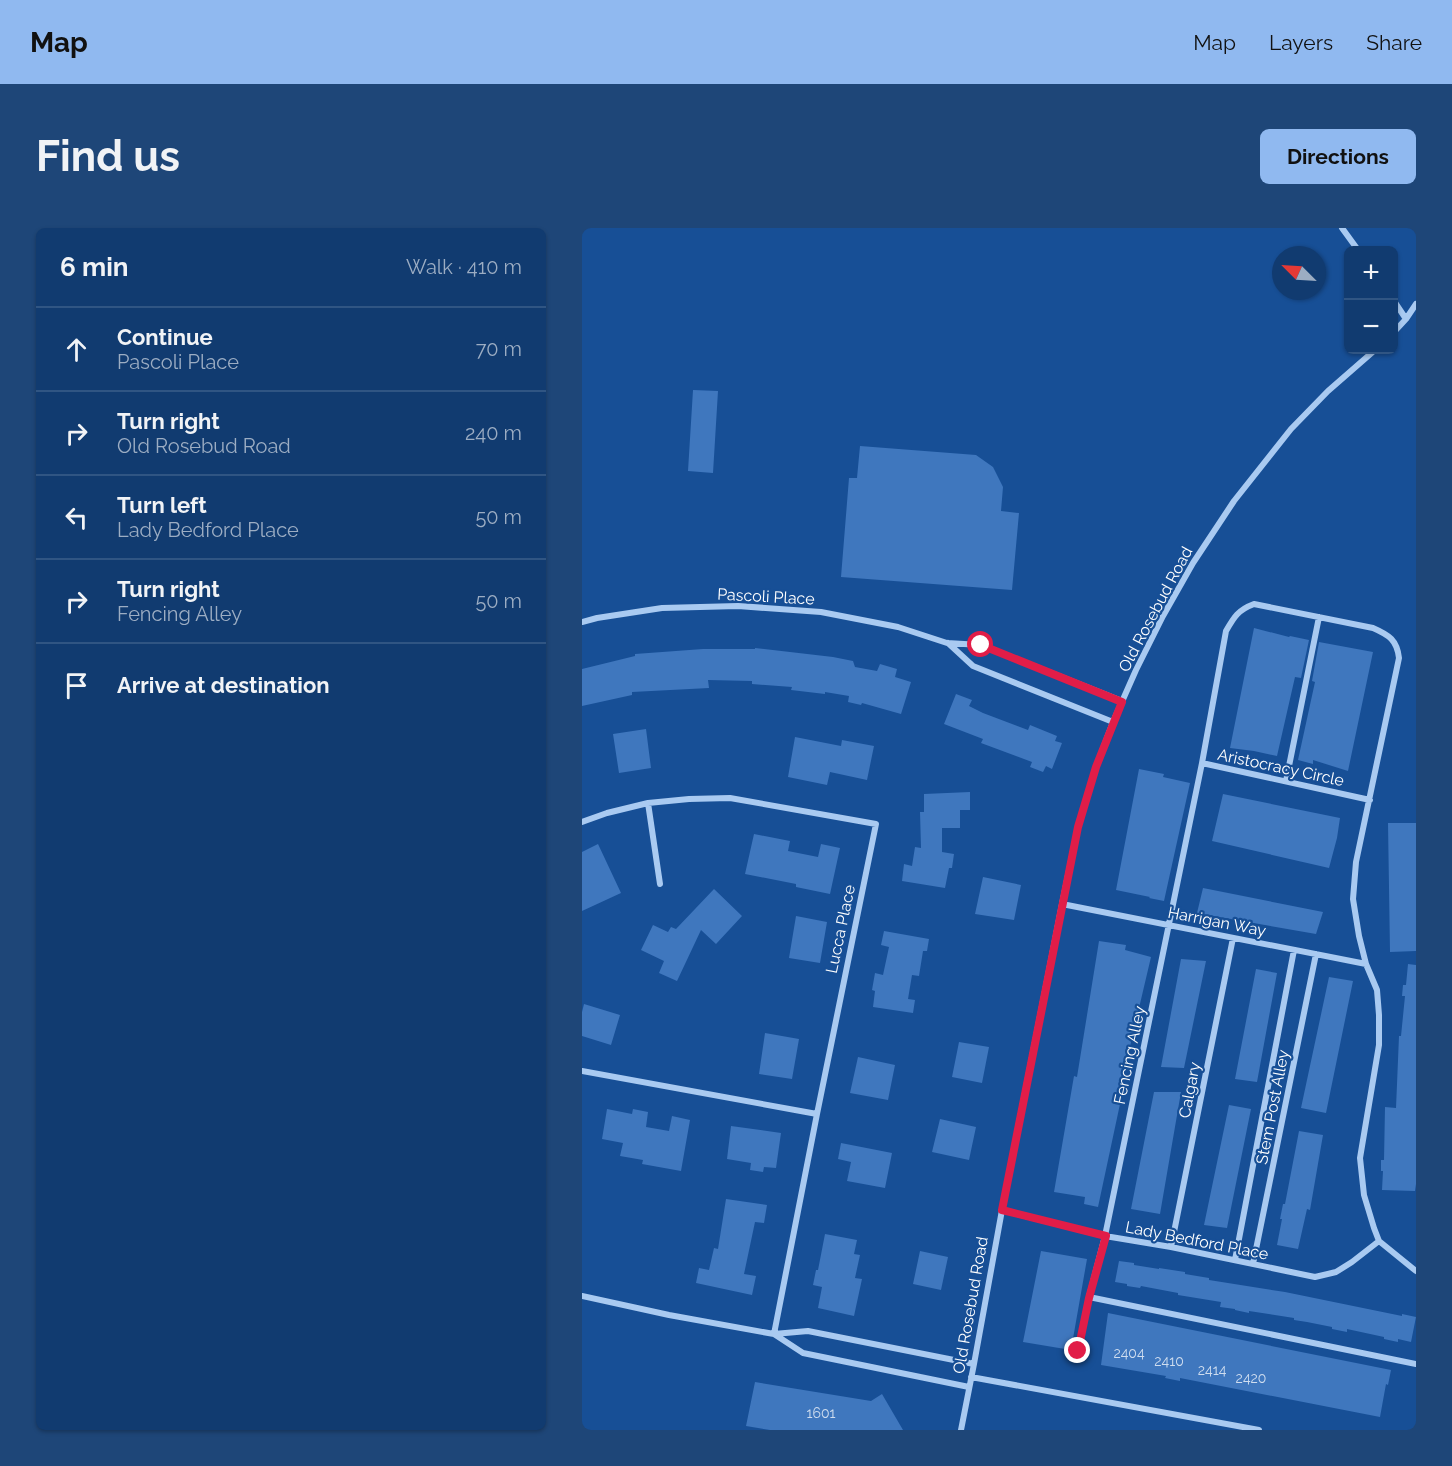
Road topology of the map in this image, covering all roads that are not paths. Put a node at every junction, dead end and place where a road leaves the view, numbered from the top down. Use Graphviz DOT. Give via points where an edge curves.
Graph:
graph roads {
  1 [pos="1342,228"];
  2 [pos="1355,246"];
  3 [pos="1416,304"];
  4 [pos="1398,307"];
  5 [pos="1416,314"];
  6 [pos="1406,319"];
  7 [pos="1398,328"];
  8 [pos="1370,354"];
  9 [pos="1319,617"];
  10 [pos="582,622"];
  11 [pos="947,643"];
  12 [pos="1122,702"];
  13 [pos="1113,722"];
  14 [pos="1202,763"];
  15 [pos="1286,781"];
  16 [pos="1370,800"];
  17 [pos="648,803"];
  18 [pos="582,822"];
  19 [pos="660,884"];
  20 [pos="1062,904"];
  21 [pos="1169,926"];
  22 [pos="1233,938"];
  23 [pos="1294,950"];
  24 [pos="1316,954"];
  25 [pos="1366,964"];
  26 [pos="582,1071"];
  27 [pos="817,1114"];
  28 [pos="1002,1210"];
  29 [pos="1106,1236"];
  30 [pos="1379,1241"];
  31 [pos="1171,1247"];
  32 [pos="1235,1260"];
  33 [pos="1253,1264"];
  34 [pos="1416,1271"];
  35 [pos="582,1296"];
  36 [pos="1089,1298"];
  37 [pos="774,1334"];
  38 [pos="1078,1351"];
  39 [pos="974,1364"];
  40 [pos="1416,1364"];
  41 [pos="971,1377"];
  42 [pos="969,1387"];
  43 [pos="961,1430"];
  44 [pos="1259,1430"];
  1 -- 2 [label="street"];
  3 -- 6 [label="street"];
  4 -- 6 [label="street"];
  5 -- 6 [label="street"];
  6 -- 7 [label="street"];
  8 -- 12 [label="street, Old Rosebud Road" via="1291,429 1234,501 1163,616"];
  9 -- 14 [label="street, Aristocracy Circle" via="1254,604 1233,618 1226,631"];
  9 -- 15 [label="street"];
  9 -- 16 [label="street, Aristocracy Circle" via="1373,628 1385,633 1398,649"];
  10 -- 11 [label="street, Pascoli Place" via="662,608 738,606 821,612 898,627"];
  11 -- 12 [label="street, Pascoli Place" via="981,645"];
  11 -- 13 [label="street, Pascoli Place" via="973,666"];
  12 -- 13 [label="street, Old Rosebud Road"];
  13 -- 20 [label="street, Old Rosebud Road" via="1078,827"];
  14 -- 15 [label="street, Aristocracy Circle"];
  14 -- 21 [label="street, Fencing Alley"];
  15 -- 16 [label="street, Aristocracy Circle"];
  16 -- 25 [label="street, Aristocracy Circle" via="1356,862 1353,899"];
  17 -- 18 [label="street, Lucca Place"];
  17 -- 19 [label="street"];
  17 -- 27 [label="street, Lucca Place" via="730,798 876,824"];
  20 -- 21 [label="street, Harrigan Way"];
  20 -- 28 [label="street, Old Rosebud Road"];
  21 -- 22 [label="street, Harrigan Way"];
  21 -- 29 [label="street, Fencing Alley"];
  22 -- 23 [label="street, Harrigan Way"];
  22 -- 31 [label="street, Calgary"];
  23 -- 24 [label="street, Harrigan Way"];
  23 -- 32 [label="street, Stem Post Alley"];
  24 -- 25 [label="street, Harrigan Way"];
  24 -- 33 [label="street, Stem Post Alley"];
  25 -- 30 [label="street, Aristocracy Circle" via="1377,990 1379,1045 1360,1158 1364,1196"];
  26 -- 27 [label="street"];
  27 -- 37 [label="street, Lucca Place"];
  28 -- 29 [label="street, Lady Bedford Place"];
  28 -- 39 [label="street, Old Rosebud Road"];
  29 -- 31 [label="street, Lady Bedford Place"];
  29 -- 36 [label="street, Fencing Alley"];
  30 -- 33 [label="street, Lady Bedford Place" via="1336,1272 1315,1277"];
  30 -- 34 [label="street"];
  31 -- 32 [label="street, Lady Bedford Place"];
  32 -- 33 [label="street, Lady Bedford Place"];
  35 -- 37 [label="street"];
  36 -- 38 [label="street, Fencing Alley"];
  36 -- 40 [label="street"];
  37 -- 39 [label="street" via="808,1331"];
  37 -- 42 [label="street" via="803,1353"];
  39 -- 41 [label="street, Old Rosebud Road"];
  41 -- 42 [label="street, Old Rosebud Road"];
  41 -- 44 [label="street"];
  42 -- 43 [label="street, Old Rosebud Road"];
}
